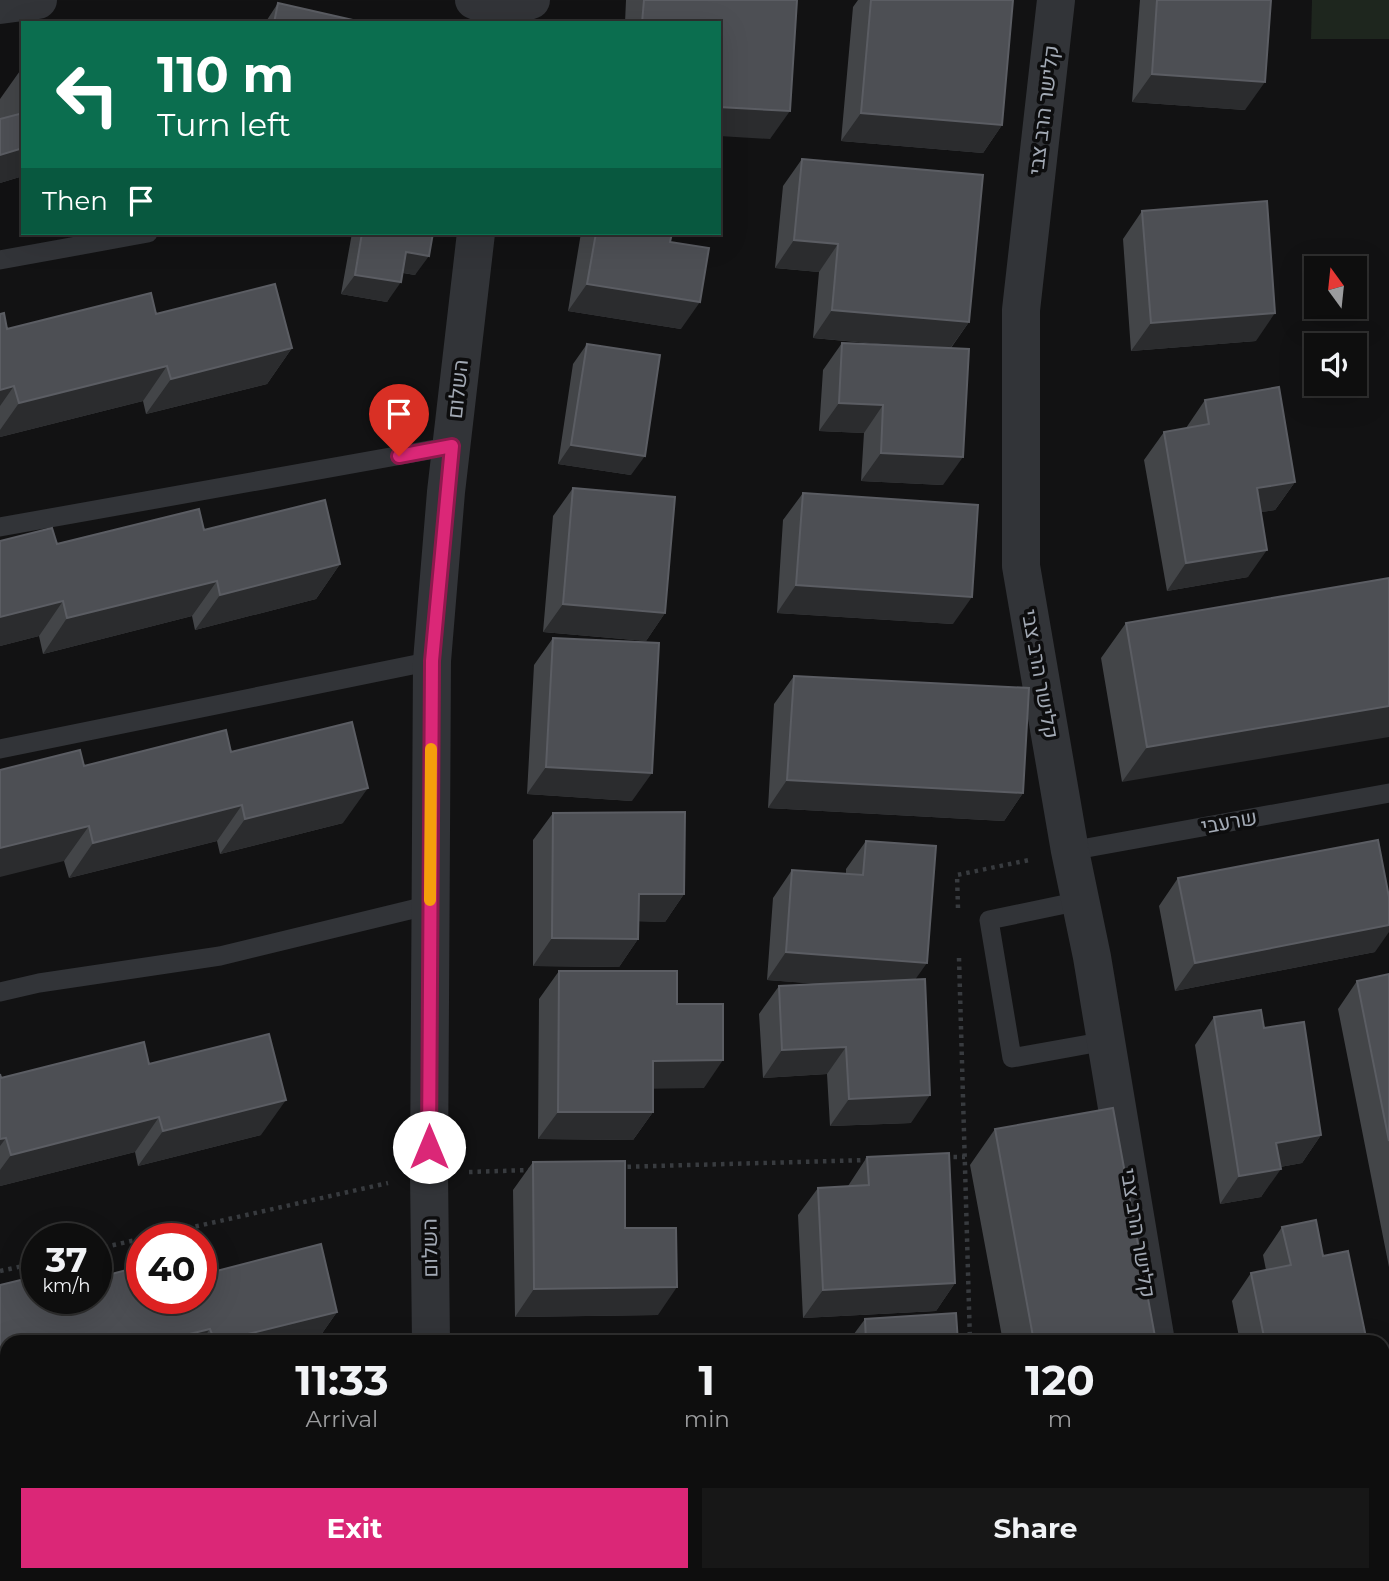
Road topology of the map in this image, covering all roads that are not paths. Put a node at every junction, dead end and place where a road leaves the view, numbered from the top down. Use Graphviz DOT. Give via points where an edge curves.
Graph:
graph roads {
  1 [pos="38,0"];
  2 [pos="461,0"];
  3 [pos="474,0"];
  4 [pos="531,0"];
  5 [pos="542,0"];
  6 [pos="1056,0"];
  7 [pos="0,5"];
  8 [pos="467,21"];
  9 [pos="526,21"];
  10 [pos="137,235"];
  11 [pos="476,235"];
  12 [pos="0,260"];
  13 [pos="452,446"];
  14 [pos="0,527"];
  15 [pos="432,661"];
  16 [pos="0,749"];
  17 [pos="1389,793"];
  18 [pos="1070,851"];
  19 [pos="1080,901"];
  20 [pos="430,905"];
  21 [pos="0,992"];
  22 [pos="1106,1041"];
  23 [pos="431,1335"];
  24 [pos="1155,1335"];
  1 -- 7 [label="street"];
  2 -- 8 [label="street"];
  3 -- 4 [label="street" via="505,6"];
  5 -- 9 [label="street"];
  6 -- 18 [label="street, קלישר הרב צבי" via="1021,310 1019,504 1021,566"];
  10 -- 12 [label="lane"];
  11 -- 13 [label="street, השלום"];
  13 -- 14 [label="lane"];
  13 -- 15 [label="street, השלום"];
  15 -- 16 [label="lane"];
  15 -- 20 [label="street, השלום"];
  17 -- 18 [label="lane, שרעבי"];
  18 -- 19 [label="street, קלישר הרב צבי"];
  19 -- 22 [label="street, קלישר הרב צבי"];
  19 -- 22 [label="lane" via="989,920 1012,1058"];
  20 -- 21 [label="lane" via="220,956"];
  20 -- 23 [label="street, השלום"];
  22 -- 24 [label="street, קלישר הרב צבי"];
}
